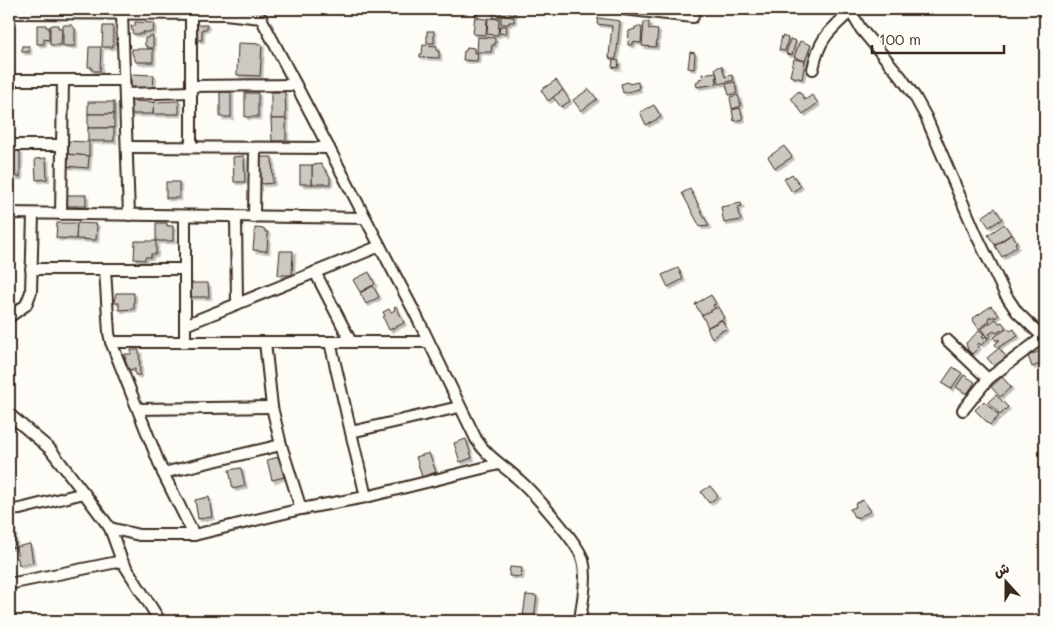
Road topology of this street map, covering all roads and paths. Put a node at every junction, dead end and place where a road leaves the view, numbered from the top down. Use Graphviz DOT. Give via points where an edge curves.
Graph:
graph roads {
  1 [pos="625,9"];
  2 [pos="694,9"];
  3 [pos="71,11"];
  4 [pos="849,11"];
  5 [pos="224,12"];
  6 [pos="9,13"];
  7 [pos="122,14"];
  8 [pos="191,14"];
  9 [pos="813,69"];
  10 [pos="9,80"];
  11 [pos="124,80"];
  12 [pos="63,81"];
  13 [pos="296,85"];
  14 [pos="191,89"];
  15 [pos="125,94"];
  16 [pos="9,145"];
  17 [pos="62,145"];
  18 [pos="127,147"];
  19 [pos="191,147"];
  20 [pos="255,148"];
  21 [pos="329,148"];
  22 [pos="9,213"];
  23 [pos="33,214"];
  24 [pos="61,214"];
  25 [pos="129,215"];
  26 [pos="186,216"];
  27 [pos="236,217"];
  28 [pos="254,217"];
  29 [pos="365,218"];
  30 [pos="380,246"];
  31 [pos="31,269"];
  32 [pos="105,269"];
  33 [pos="185,269"];
  34 [pos="315,272"];
  35 [pos="237,304"];
  36 [pos="9,317"];
  37 [pos="185,325"];
  38 [pos="1044,338"];
  39 [pos="947,340"];
  40 [pos="185,341"];
  41 [pos="111,342"];
  42 [pos="265,342"];
  43 [pos="330,342"];
  44 [pos="351,342"];
  45 [pos="428,342"];
  46 [pos="988,380"];
  47 [pos="272,407"];
  48 [pos="459,407"];
  49 [pos="139,409"];
  50 [pos="963,410"];
  51 [pos="9,414"];
  52 [pos="351,432"];
  53 [pos="281,445"];
  54 [pos="499,464"];
  55 [pos="163,473"];
  56 [pos="84,493"];
  57 [pos="366,497"];
  58 [pos="301,509"];
  59 [pos="9,510"];
  60 [pos="110,528"];
  61 [pos="194,535"];
  62 [pos="122,561"];
  63 [pos="9,584"];
  64 [pos="160,621"];
  65 [pos="580,621"];
  1 -- 2 [label="street" via="693,17"];
  3 -- 6 [label="street"];
  3 -- 7 [label="street"];
  4 -- 9 [label="street" via="823,38"];
  4 -- 38 [label="street" via="915,97 1005,294 1017,312"];
  5 -- 8 [label="street"];
  5 -- 13 [label="street" via="261,18"];
  7 -- 8 [label="street"];
  7 -- 11 [label="street"];
  8 -- 14 [label="street"];
  10 -- 12 [label="street"];
  11 -- 12 [label="street"];
  11 -- 15 [label="street"];
  12 -- 17 [label="street"];
  13 -- 14 [label="street"];
  13 -- 21 [label="street"];
  14 -- 15 [label="street"];
  14 -- 19 [label="street"];
  15 -- 18 [label="street"];
  16 -- 17 [label="street"];
  17 -- 24 [label="street"];
  18 -- 19 [label="street"];
  18 -- 25 [label="street"];
  19 -- 20 [label="street"];
  20 -- 21 [label="street"];
  20 -- 28 [label="street"];
  21 -- 29 [label="street"];
  22 -- 23 [label="street"];
  23 -- 24 [label="street"];
  23 -- 31 [label="street"];
  24 -- 25 [label="street"];
  25 -- 26 [label="street"];
  26 -- 27 [label="street"];
  26 -- 33 [label="street"];
  27 -- 28 [label="street"];
  27 -- 35 [label="street"];
  28 -- 29 [label="street"];
  29 -- 30 [label="street"];
  30 -- 34 [label="street"];
  30 -- 45 [label="street"];
  31 -- 32 [label="street"];
  31 -- 36 [label="street" via="31,292 26,305"];
  32 -- 33 [label="street"];
  32 -- 41 [label="street"];
  33 -- 37 [label="street"];
  34 -- 35 [label="street"];
  34 -- 44 [label="street"];
  35 -- 37 [label="street"];
  37 -- 40 [label="street"];
  38 -- 46 [label="street"];
  39 -- 46 [label="street"];
  40 -- 41 [label="street"];
  40 -- 42 [label="street"];
  41 -- 49 [label="street"];
  42 -- 43 [label="street"];
  42 -- 47 [label="street"];
  43 -- 44 [label="street"];
  43 -- 52 [label="street"];
  44 -- 45 [label="street"];
  45 -- 48 [label="street"];
  46 -- 50 [label="street"];
  47 -- 49 [label="street"];
  47 -- 53 [label="street"];
  48 -- 52 [label="street"];
  48 -- 54 [label="street" via="480,445"];
  49 -- 55 [label="street"];
  51 -- 56 [label="street" via="50,448"];
  52 -- 57 [label="street"];
  53 -- 55 [label="street"];
  53 -- 58 [label="street"];
  54 -- 57 [label="street"];
  54 -- 65 [label="street" via="532,493 581,553 584,570"];
  55 -- 61 [label="street"];
  56 -- 59 [label="street"];
  56 -- 60 [label="street"];
  57 -- 58 [label="street"];
  58 -- 61 [label="street"];
  60 -- 61 [label="street" via="139,534"];
  60 -- 62 [label="street"];
  62 -- 63 [label="street"];
  62 -- 64 [label="street"];
}
